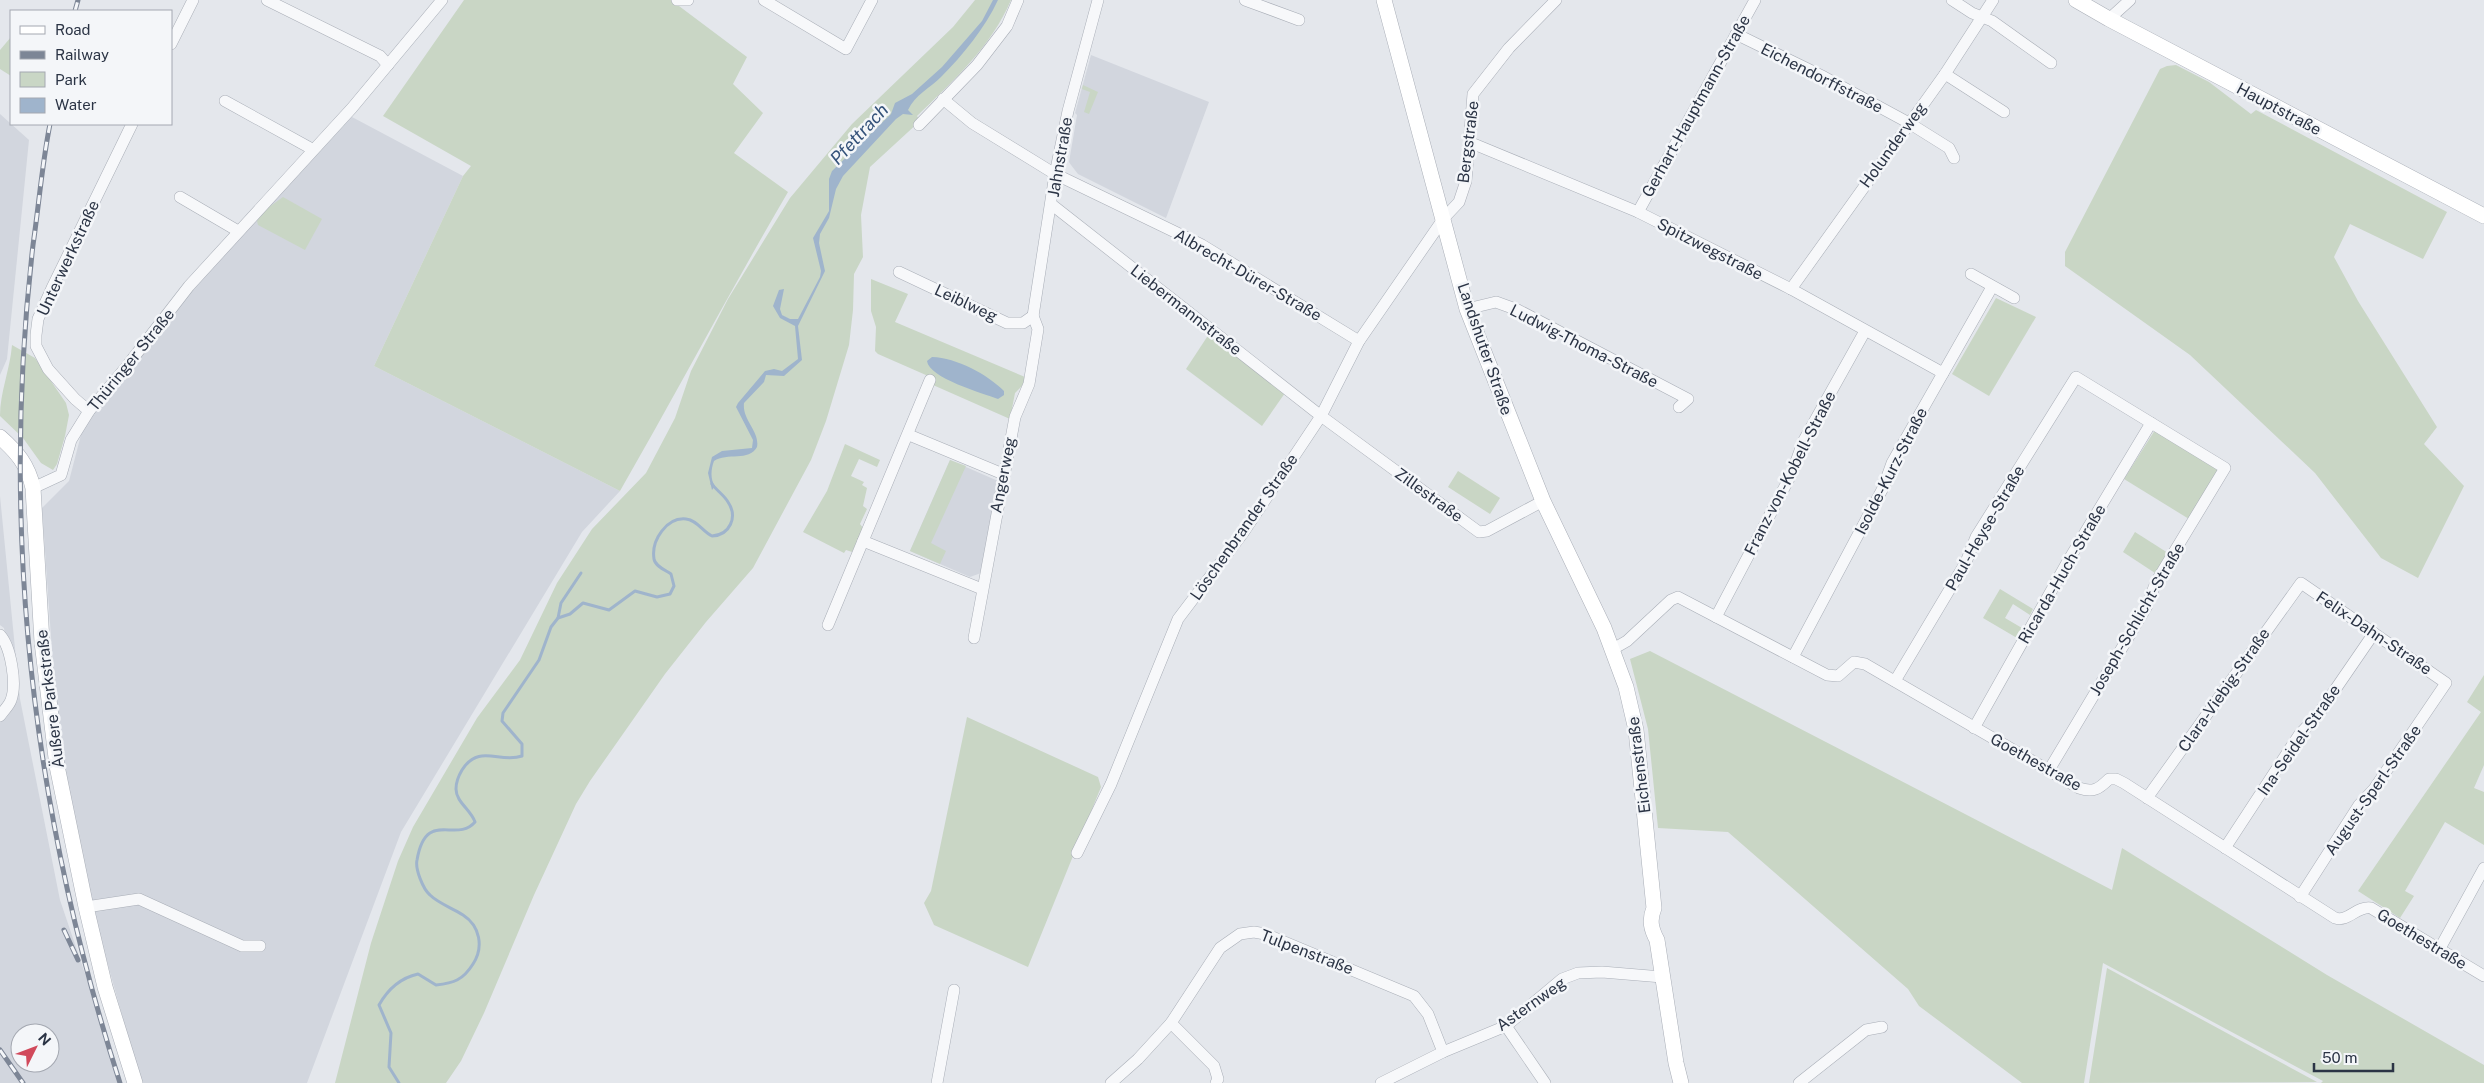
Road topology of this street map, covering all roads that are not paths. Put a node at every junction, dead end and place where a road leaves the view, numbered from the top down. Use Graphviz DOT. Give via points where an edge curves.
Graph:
graph roads {
  1 [pos="193,0"];
  2 [pos="267,0"];
  3 [pos="442,0"];
  4 [pos="677,0"];
  5 [pos="688,0"];
  6 [pos="764,0"];
  7 [pos="872,0"];
  8 [pos="1018,0"];
  9 [pos="1098,0"];
  10 [pos="1245,0"];
  11 [pos="1384,0"];
  12 [pos="1556,0"];
  13 [pos="1754,0"];
  14 [pos="1952,0"];
  15 [pos="1994,0"];
  16 [pos="2076,0"];
  17 [pos="2130,0"];
  18 [pos="1982,18"];
  19 [pos="1299,20"];
  20 [pos="2109,20"];
  21 [pos="1736,34"];
  22 [pos="172,42"];
  23 [pos="2050,63"];
  24 [pos="388,65"];
  25 [pos="1945,74"];
  26 [pos="942,99"];
  27 [pos="225,101"];
  28 [pos="2004,112"];
  29 [pos="1909,123"];
  30 [pos="132,125"];
  31 [pos="919,125"];
  32 [pos="1469,142"];
  33 [pos="312,150"];
  34 [pos="1954,158"];
  35 [pos="1055,174"];
  36 [pos="180,197"];
  37 [pos="1051,204"];
  38 [pos="1638,212"];
  39 [pos="2484,216"];
  40 [pos="1444,218"];
  41 [pos="238,231"];
  42 [pos="899,272"];
  43 [pos="1971,274"];
  44 [pos="1992,287"];
  45 [pos="1791,289"];
  46 [pos="2014,298"];
  47 [pos="1467,308"];
  48 [pos="1033,316"];
  49 [pos="1865,330"];
  50 [pos="1359,341"];
  51 [pos="1943,374"];
  52 [pos="930,380"];
  53 [pos="1679,408"];
  54 [pos="89,410"];
  55 [pos="1321,416"];
  56 [pos="2152,423"];
  57 [pos="909,436"];
  58 [pos="0,437"];
  59 [pos="1003,474"];
  60 [pos="33,488"];
  61 [pos="1543,501"];
  62 [pos="863,541"];
  63 [pos="2301,583"];
  64 [pos="982,590"];
  65 [pos="1716,616"];
  66 [pos="828,625"];
  67 [pos="1604,628"];
  68 [pos="2374,633"];
  69 [pos="0,635"];
  70 [pos="974,638"];
  71 [pos="1613,649"];
  72 [pos="1793,657"];
  73 [pos="1895,681"];
  74 [pos="2446,683"];
  75 [pos="0,716"];
  76 [pos="1974,728"];
  77 [pos="2049,770"];
  78 [pos="2147,798"];
  79 [pos="2225,848"];
  80 [pos="1077,853"];
  81 [pos="2484,868"];
  82 [pos="2300,897"];
  83 [pos="86,907"];
  84 [pos="260,946"];
  85 [pos="2439,950"];
  86 [pos="2484,976"];
  87 [pos="1662,977"];
  88 [pos="954,990"];
  89 [pos="1171,1023"];
  90 [pos="1506,1026"];
  91 [pos="1882,1026"];
  92 [pos="1443,1052"];
  93 [pos="1807,1081"];
  94 [pos="135,1083"];
  95 [pos="937,1083"];
  96 [pos="1111,1083"];
  97 [pos="1216,1083"];
  98 [pos="1381,1083"];
  99 [pos="1545,1083"];
  100 [pos="1682,1083"];
  1 -- 22 [label="street"];
  2 -- 24 [label="street" via="380,56"];
  3 -- 24 [label="street, Thüringer Straße"];
  4 -- 5 [label="street"];
  6 -- 7 [label="street" via="846,49"];
  8 -- 26 [label="street" via="1007,26 977,65"];
  9 -- 35 [label="street, Jahnstraße"];
  10 -- 19 [label="street"];
  11 -- 40 [label="street, Landshuter Straße"];
  12 -- 32 [label="street, Bergstraße" via="1508,48 1474,94"];
  13 -- 21 [label="street, Gerhart-Hauptmann-Straße"];
  14 -- 18 [label="street"];
  15 -- 18 [label="street, Holunderweg"];
  16 -- 20 [label="street, Hauptstraße"];
  17 -- 20 [label="street"];
  18 -- 23 [label="street"];
  18 -- 25 [label="street, Holunderweg"];
  20 -- 39 [label="street, Hauptstraße"];
  21 -- 29 [label="street, Eichendorffstraße"];
  21 -- 38 [label="street, Gerhart-Hauptmann-Straße"];
  24 -- 33 [label="street, Thüringer Straße"];
  25 -- 28 [label="street"];
  25 -- 29 [label="street, Holunderweg"];
  26 -- 31 [label="street"];
  26 -- 35 [label="street, Albrecht-Dürer-Straße" via="972,123"];
  27 -- 33 [label="street"];
  29 -- 34 [label="street, Eichendorffstraße" via="1948,148"];
  29 -- 45 [label="street, Holunderweg"];
  30 -- 54 [label="street, Unterwerkstraße" via="38,319 36,346 48,369 74,399"];
  32 -- 38 [label="street, Spitzwegstraße"];
  32 -- 40 [label="street, Bergstraße" via="1466,181 1459,202"];
  33 -- 41 [label="street, Thüringer Straße"];
  35 -- 37 [label="street, Jahnstraße"];
  35 -- 50 [label="street, Albrecht-Dürer-Straße" via="1202,245"];
  36 -- 41 [label="street"];
  37 -- 48 [label="street, Jahnstraße"];
  37 -- 55 [label="street, Liebermannstraße"];
  38 -- 45 [label="street, Spitzwegstraße"];
  40 -- 47 [label="street, Landshuter Straße"];
  40 -- 50 [label="street, Löschenbrander Straße"];
  41 -- 54 [label="street, Thüringer Straße"];
  42 -- 48 [label="street, Leiblweg" via="1007,323 1023,324"];
  43 -- 44 [label="street"];
  44 -- 46 [label="street"];
  44 -- 51 [label="street, Isolde-Kurz-Straße"];
  45 -- 49 [label="street, Spitzwegstraße"];
  47 -- 53 [label="street, Ludwig-Thoma-Straße" via="1496,302 1518,310 1688,399"];
  47 -- 61 [label="street, Landshuter Straße"];
  48 -- 59 [label="street, Angerweg" via="1038,329 1029,384 1015,417"];
  49 -- 51 [label="street, Spitzwegstraße"];
  49 -- 65 [label="street, Franz-von-Kobell-Straße" via="1803,442 1792,473"];
  50 -- 55 [label="street, Löschenbrander Straße"];
  51 -- 72 [label="street, Isolde-Kurz-Straße" via="1892,463 1883,488"];
  52 -- 57 [label="street"];
  54 -- 60 [label="street, Thüringer Straße" via="71,440 61,474"];
  55 -- 61 [label="street, Zillestraße" via="1479,532 1487,531"];
  55 -- 80 [label="street, Löschenbrander Straße" via="1243,533 1178,619 1111,784"];
  56 -- 73 [label="street, Paul-Heyse-Straße" via="2076,377 1976,537 1966,562"];
  56 -- 76 [label="street, Ricarda-Huch-Straße" via="2068,561"];
  56 -- 77 [label="street, Joseph-Schlicht-Straße" via="2225,468"];
  57 -- 59 [label="street"];
  57 -- 62 [label="street"];
  58 -- 60 [label="street, Äußere Parkstraße" via="18,452"];
  59 -- 64 [label="street, Angerweg"];
  60 -- 83 [label="street, Äußere Parkstraße" via="42,642 53,738"];
  61 -- 67 [label="street, Landshuter Straße"];
  62 -- 64 [label="street"];
  62 -- 66 [label="street"];
  63 -- 68 [label="street, Felix-Dahn-Straße"];
  63 -- 78 [label="street, Clara-Viebig-Straße"];
  64 -- 70 [label="street, Angerweg"];
  65 -- 71 [label="street, Goethestraße" via="1682,598 1674,598 1627,641"];
  65 -- 72 [label="street, Goethestraße"];
  67 -- 71 [label="street, Eichenstraße"];
  68 -- 74 [label="street, Felix-Dahn-Straße"];
  68 -- 79 [label="street, Ina-Seidel-Straße" via="2317,716 2299,734"];
  69 -- 75 [label="street" via="9,652 13,680 11,700"];
  71 -- 87 [label="street, Eichenstraße" via="1634,716 1654,908 1650,917"];
  72 -- 73 [label="street, Goethestraße" via="1833,676 1859,662"];
  73 -- 76 [label="street, Goethestraße"];
  74 -- 82 [label="street, August-Sperl-Straße" via="2374,789 2359,805"];
  76 -- 77 [label="street, Goethestraße"];
  77 -- 78 [label="street, Goethestraße" via="2085,790 2099,789 2109,780 2116,779"];
  78 -- 79 [label="street, Goethestraße"];
  79 -- 82 [label="street, Goethestraße"];
  81 -- 85 [label="street"];
  82 -- 85 [label="street, Goethestraße" via="2339,919 2371,908"];
  83 -- 84 [label="street" via="139,899 242,946"];
  83 -- 94 [label="street, Äußere Parkstraße" via="105,987"];
  85 -- 86 [label="street, Goethestraße"];
  87 -- 90 [label="street, Asternweg" via="1578,973 1562,979"];
  87 -- 100 [label="street, Eichenstraße"];
  88 -- 95 [label="street"];
  89 -- 92 [label="street, Tulpenstraße" via="1220,948 1240,934 1254,932 1274,937 1414,996 1428,1014"];
  89 -- 96 [label="street, Tulpenstraße" via="1138,1060"];
  89 -- 97 [label="street" via="1214,1066"];
  90 -- 92 [label="street, Asternweg"];
  90 -- 99 [label="street"];
  91 -- 93 [label="street" via="1866,1030"];
  92 -- 98 [label="street, Asternweg"];
}
